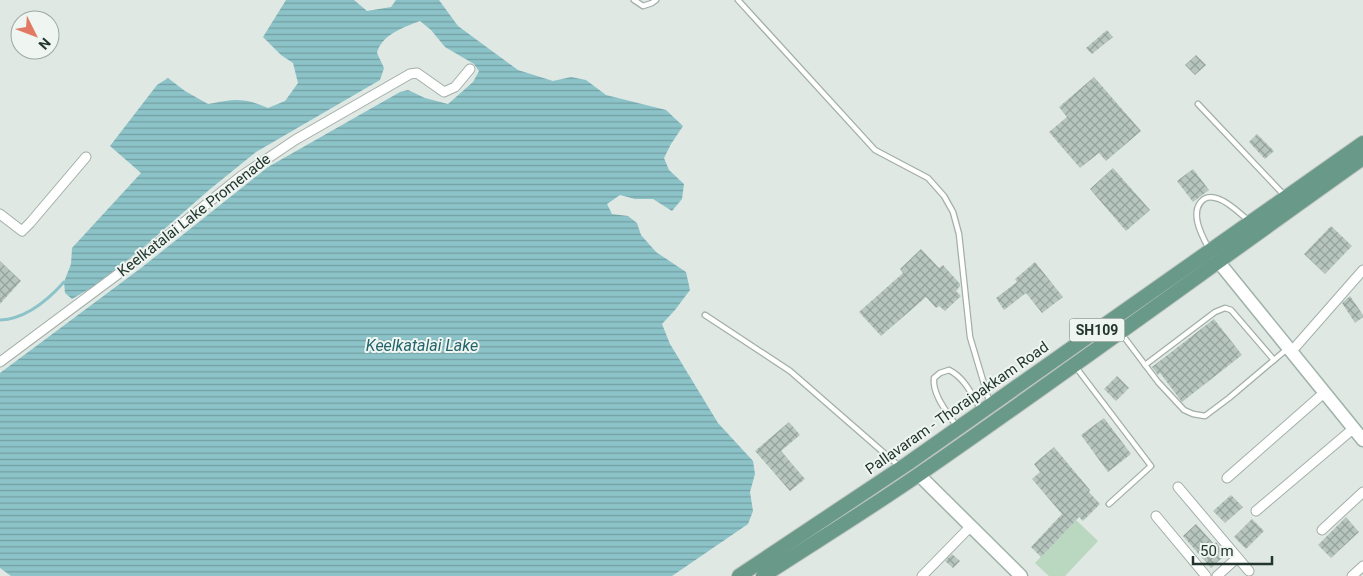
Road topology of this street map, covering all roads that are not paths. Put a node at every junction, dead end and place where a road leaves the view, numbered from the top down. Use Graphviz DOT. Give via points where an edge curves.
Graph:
graph roads {
  1 [pos="634,0"];
  2 [pos="656,0"];
  3 [pos="738,0"];
  4 [pos="470,70"];
  5 [pos="1198,104"];
  6 [pos="1363,143"];
  7 [pos="86,156"];
  8 [pos="1363,158"];
  9 [pos="1286,197"];
  10 [pos="0,214"];
  11 [pos="1250,222"];
  12 [pos="1214,256"];
  13 [pos="1363,270"];
  14 [pos="705,315"];
  15 [pos="1121,332"];
  16 [pos="1289,350"];
  17 [pos="1274,360"];
  18 [pos="0,362"];
  19 [pos="1145,364"];
  20 [pos="1074,365"];
  21 [pos="1325,392"];
  22 [pos="986,408"];
  23 [pos="958,428"];
  24 [pos="1354,428"];
  25 [pos="1363,440"];
  26 [pos="901,468"];
  27 [pos="919,475"];
  28 [pos="1227,478"];
  29 [pos="1178,486"];
  30 [pos="1363,492"];
  31 [pos="1110,504"];
  32 [pos="1256,511"];
  33 [pos="1156,516"];
  34 [pos="971,526"];
  35 [pos="1322,530"];
  36 [pos="1237,558"];
  37 [pos="1363,566"];
  38 [pos="1249,571"];
  39 [pos="739,576"];
  40 [pos="763,576"];
  41 [pos="922,576"];
  42 [pos="1021,576"];
  43 [pos="1206,576"];
  44 [pos="1217,576"];
  45 [pos="1352,576"];
  1 -- 2 [label="lane" via="642,6"];
  3 -- 22 [label="lane" via="875,150 928,178 944,196 957,226 970,337"];
  4 -- 18 [label="street, Keelkatalai Lake Promenade" via="454,87 444,92 417,74 410,74 295,140 240,177 141,257"];
  5 -- 9 [label="lane"];
  6 -- 9 [label="main road, Pallavaram - Thoraipakkam Road / SH109"];
  7 -- 10 [label="street" via="22,231"];
  8 -- 12 [label="main road, Pallavaram - Thoraipakkam Road / SH109"];
  9 -- 11 [label="main road, Pallavaram - Thoraipakkam Road / SH109"];
  11 -- 12 [label="main road, Pallavaram - Thoraipakkam Road / SH109"];
  11 -- 12 [label="lane" via="1220,199 1208,197 1202,200 1196,211 1197,220 1201,235"];
  12 -- 15 [label="main road, Pallavaram - Thoraipakkam Road / SH109"];
  12 -- 16 [label="street"];
  12 -- 22 [label="main road, Pallavaram - Thoraipakkam Road / SH109"];
  13 -- 16 [label="street"];
  14 -- 26 [label="lane" via="790,371"];
  15 -- 19 [label="lane"];
  15 -- 20 [label="main road, Pallavaram - Thoraipakkam Road / SH109"];
  16 -- 17 [label="lane"];
  16 -- 21 [label="street"];
  17 -- 19 [label="lane" via="1231,310 1225,308"];
  17 -- 19 [label="lane" via="1206,416 1184,410"];
  20 -- 27 [label="main road, Pallavaram - Thoraipakkam Road / SH109"];
  20 -- 31 [label="lane" via="1150,466"];
  21 -- 24 [label="street"];
  21 -- 28 [label="street"];
  22 -- 23 [label="main road, Pallavaram - Thoraipakkam Road / SH109"];
  22 -- 23 [label="lane" via="958,374 949,370 940,373 934,378 933,385"];
  23 -- 26 [label="main road, Pallavaram - Thoraipakkam Road / SH109"];
  24 -- 25 [label="street"];
  24 -- 32 [label="street"];
  26 -- 39 [label="main road, Pallavaram - Thoraipakkam Road / SH109"];
  27 -- 34 [label="street"];
  27 -- 40 [label="main road, Pallavaram - Thoraipakkam Road / SH109"];
  29 -- 36 [label="street"];
  30 -- 35 [label="street"];
  33 -- 43 [label="street"];
  34 -- 41 [label="street"];
  34 -- 42 [label="street"];
  36 -- 38 [label="street"];
  36 -- 44 [label="street"];
  37 -- 45 [label="street"];
}
